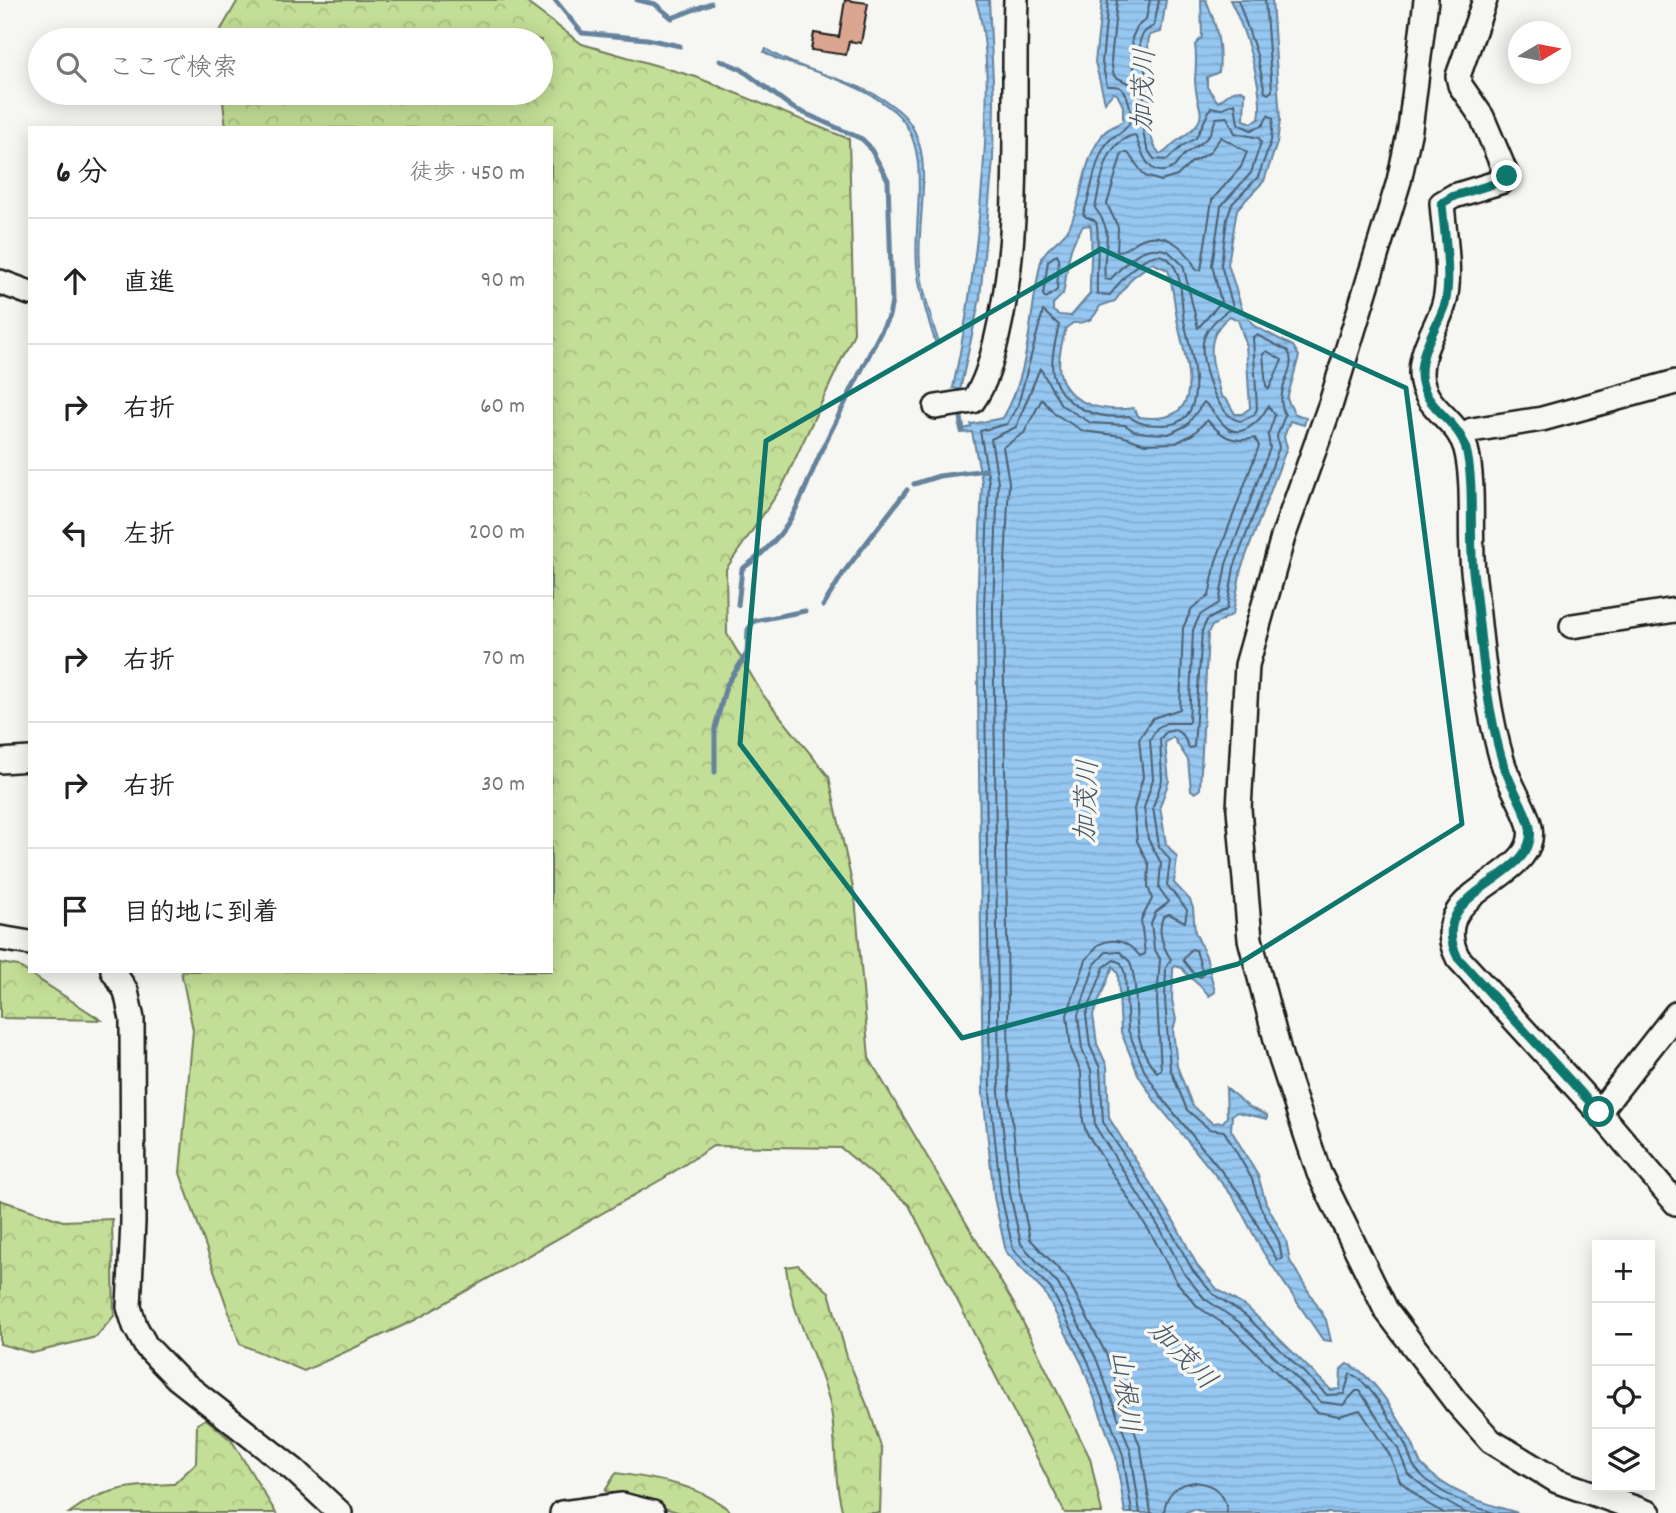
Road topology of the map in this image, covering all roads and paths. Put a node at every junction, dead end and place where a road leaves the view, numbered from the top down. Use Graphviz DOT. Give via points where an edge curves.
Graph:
graph roads {
  1 [pos="1016,0"];
  2 [pos="1426,0"];
  3 [pos="1485,0"];
  4 [pos="0,282"];
  5 [pos="28,292"];
  6 [pos="1676,382"];
  7 [pos="936,407"];
  8 [pos="1461,437"];
  9 [pos="1676,610"];
  10 [pos="1572,626"];
  11 [pos="28,759"];
  12 [pos="0,761"];
  13 [pos="0,938"];
  14 [pos="28,943"];
  15 [pos="114,973"];
  16 [pos="1676,1014"];
  17 [pos="1599,1112"];
  18 [pos="1676,1203"];
  19 [pos="340,1513"];
  20 [pos="562,1513"];
  21 [pos="653,1513"];
  22 [pos="1649,1513"];
  1 -- 7 [label="street" via="1010,268 1002,313 985,384 973,401"];
  2 -- 22 [label="street" via="1399,181 1331,402 1283,537 1247,665 1239,809 1250,939 1281,1059 1319,1172 1387,1310 1490,1441 1557,1481"];
  3 -- 8 [label="street" via="1458,76 1482,117 1507,176 1442,203 1447,290 1421,373 1425,396"];
  4 -- 5 [label="street"];
  6 -- 8 [label="street" via="1542,419 1472,430"];
  8 -- 17 [label="street" via="1469,467 1472,564 1494,728 1530,837 1525,852 1452,918 1450,942 1458,958"];
  9 -- 10 [label="street"];
  11 -- 12 [label="street"];
  13 -- 14 [label="street"];
  15 -- 19 [label="street" via="126,990 132,1018 130,1307 135,1326 146,1346 177,1378 294,1470"];
  16 -- 17 [label="street"];
  17 -- 18 [label="street"];
  20 -- 21 [label="street" via="622,1505"];
}
